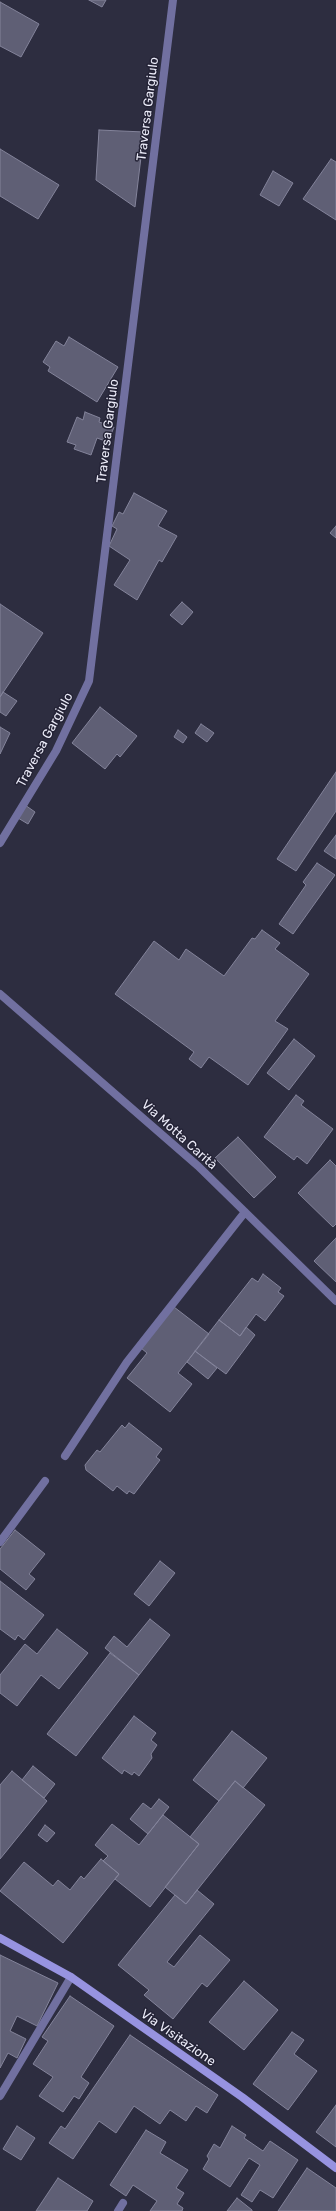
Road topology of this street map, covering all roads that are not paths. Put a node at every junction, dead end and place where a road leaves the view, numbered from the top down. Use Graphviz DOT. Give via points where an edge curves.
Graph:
graph roads {
  1 [pos="173,0"];
  2 [pos="0,843"];
  3 [pos="1,997"];
  4 [pos="245,1212"];
  5 [pos="336,1301"];
  6 [pos="66,1456"];
  7 [pos="45,1481"];
  8 [pos="0,1542"];
  9 [pos="0,1938"];
  10 [pos="72,1977"];
  11 [pos="0,2096"];
  12 [pos="336,2168"];
  13 [pos="123,2203"];
  14 [pos="118,2211"];
  1 -- 2 [label="street, Traversa Gargiulo" via="90,681 56,751"];
  3 -- 4 [label="street, Via Motta Carità" via="198,1166"];
  4 -- 5 [label="street, Via Motta Carità"];
  4 -- 6 [label="street" via="127,1362"];
  7 -- 8 [label="street"];
  9 -- 10 [label="street, Via Visitazione"];
  10 -- 11 [label="street"];
  10 -- 12 [label="street, Via Visitazione" via="242,2097"];
  13 -- 14 [label="street"];
}
